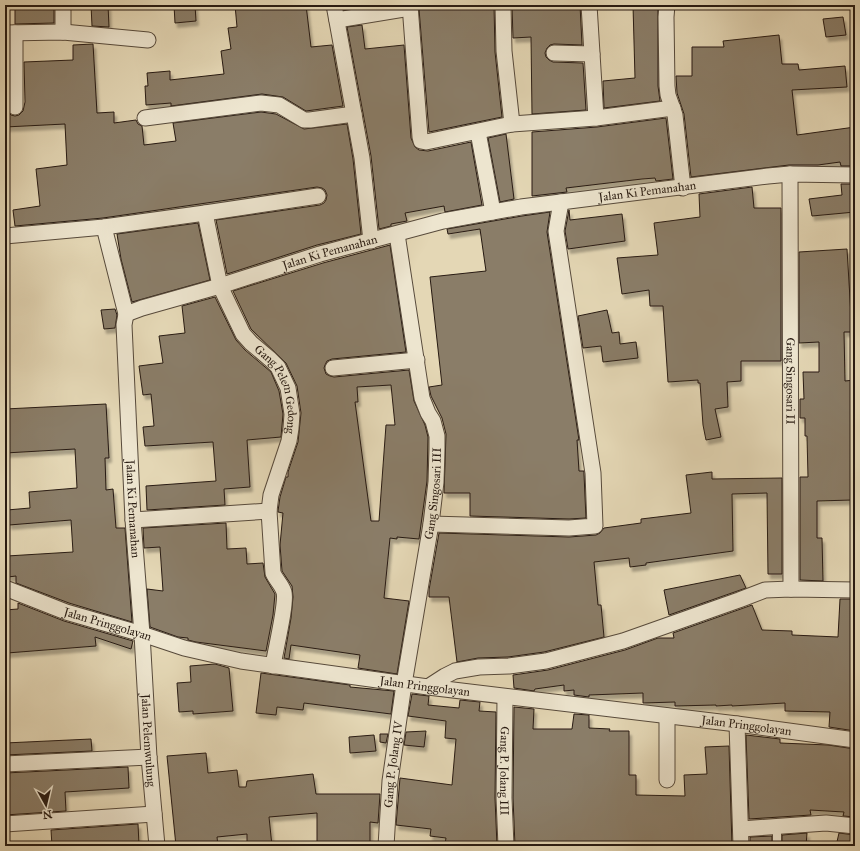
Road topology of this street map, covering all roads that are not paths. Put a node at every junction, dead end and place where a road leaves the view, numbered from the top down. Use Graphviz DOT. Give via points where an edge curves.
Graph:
graph roads {
  1 [pos="63,5"];
  2 [pos="503,5"];
  3 [pos="588,5"];
  4 [pos="666,5"];
  5 [pos="410,6"];
  6 [pos="336,12"];
  7 [pos="63,32"];
  8 [pos="10,33"];
  9 [pos="148,40"];
  10 [pos="554,53"];
  11 [pos="592,54"];
  12 [pos="15,107"];
  13 [pos="673,108"];
  14 [pos="354,114"];
  15 [pos="145,118"];
  16 [pos="596,118"];
  17 [pos="512,124"];
  18 [pos="478,132"];
  19 [pos="790,174"];
  20 [pos="855,175"];
  21 [pos="684,188"];
  22 [pos="318,196"];
  23 [pos="561,202"];
  24 [pos="493,212"];
  25 [pos="205,213"];
  26 [pos="104,227"];
  27 [pos="397,234"];
  28 [pos="5,236"];
  29 [pos="371,241"];
  30 [pos="220,286"];
  31 [pos="126,314"];
  32 [pos="417,360"];
  33 [pos="333,368"];
  34 [pos="269,511"];
  35 [pos="133,520"];
  36 [pos="431,524"];
  37 [pos="5,588"];
  38 [pos="791,589"];
  39 [pos="855,590"];
  40 [pos="142,634"];
  41 [pos="273,666"];
  42 [pos="404,684"];
  43 [pos="428,687"];
  44 [pos="505,697"];
  45 [pos="667,716"];
  46 [pos="737,724"];
  47 [pos="855,740"];
  48 [pos="149,757"];
  49 [pos="5,764"];
  50 [pos="667,780"];
  51 [pos="154,814"];
  52 [pos="5,824"];
  53 [pos="777,826"];
  54 [pos="855,826"];
  55 [pos="741,829"];
  56 [pos="157,846"];
  57 [pos="386,846"];
  58 [pos="506,846"];
  59 [pos="741,846"];
  60 [pos="777,846"];
  1 -- 7 [label="street"];
  2 -- 17 [label="street" via="504,51"];
  3 -- 11 [label="street"];
  4 -- 13 [label="street" via="667,86"];
  5 -- 6 [label="street"];
  5 -- 18 [label="street" via="422,141"];
  6 -- 14 [label="street"];
  7 -- 8 [label="street"];
  7 -- 9 [label="street"];
  8 -- 12 [label="street"];
  10 -- 11 [label="street"];
  11 -- 16 [label="street"];
  13 -- 16 [label="street"];
  13 -- 21 [label="street"];
  14 -- 15 [label="street" via="304,120 279,105 261,103"];
  14 -- 29 [label="street" via="362,158"];
  16 -- 17 [label="street"];
  17 -- 18 [label="street"];
  18 -- 24 [label="street"];
  19 -- 20 [label="street, Jalan Ki Pemanahan"];
  19 -- 21 [label="street, Jalan Ki Pemanahan"];
  19 -- 38 [label="street, Gang Singosari II"];
  21 -- 23 [label="street, Jalan Ki Pemanahan"];
  22 -- 25 [label="street"];
  23 -- 24 [label="street, Jalan Ki Pemanahan"];
  23 -- 36 [label="street" via="556,231 593,473 595,526 570,528"];
  24 -- 27 [label="street, Jalan Ki Pemanahan" via="443,221"];
  25 -- 26 [label="street"];
  25 -- 30 [label="street, Gang Pelem Gedong"];
  26 -- 28 [label="street"];
  26 -- 31 [label="street"];
  27 -- 29 [label="street, Jalan Ki Pemanahan"];
  27 -- 32 [label="street, Gang Singosari III"];
  29 -- 30 [label="street, Jalan Ki Pemanahan" via="320,254"];
  30 -- 31 [label="street, Jalan Ki Pemanahan"];
  30 -- 34 [label="street, Gang Pelem Gedong" via="243,334 278,367 288,388 292,414 289,441 271,495"];
  31 -- 35 [label="street, Jalan Ki Pemanahan" via="124,325"];
  32 -- 33 [label="street"];
  32 -- 36 [label="street, Gang Singosari III" via="422,398 437,436 436,482"];
  34 -- 35 [label="street"];
  34 -- 41 [label="street, Gang Pelem Gedong" via="273,573 285,594"];
  35 -- 40 [label="street, Jalan Ki Pemanahan"];
  36 -- 42 [label="street, Gang Singosari III"];
  37 -- 40 [label="street, Jalan Pringgolayan" via="66,612"];
  38 -- 39 [label="street"];
  38 -- 43 [label="street" via="765,590 623,641 583,652 546,661 455,671"];
  40 -- 41 [label="street, Jalan Pringgolayan" via="184,648"];
  40 -- 48 [label="street, Jalan Pelemwulung"];
  41 -- 42 [label="street, Jalan Pringgolayan"];
  42 -- 43 [label="street, Jalan Pringgolayan"];
  42 -- 57 [label="street, Gang P. Jolang IV" via="390,781"];
  43 -- 44 [label="street, Jalan Pringgolayan"];
  44 -- 45 [label="street, Jalan Pringgolayan"];
  44 -- 58 [label="street, Gang P. Jolang III"];
  45 -- 46 [label="street, Jalan Pringgolayan"];
  45 -- 50 [label="street"];
  46 -- 47 [label="street, Jalan Pringgolayan"];
  46 -- 55 [label="street"];
  48 -- 49 [label="street"];
  48 -- 51 [label="street, Jalan Pelemwulung"];
  51 -- 52 [label="street"];
  51 -- 56 [label="street, Jalan Pelemwulung"];
  53 -- 54 [label="street" via="826,823"];
  53 -- 55 [label="street"];
  53 -- 60 [label="lane"];
  55 -- 59 [label="street"];
}
